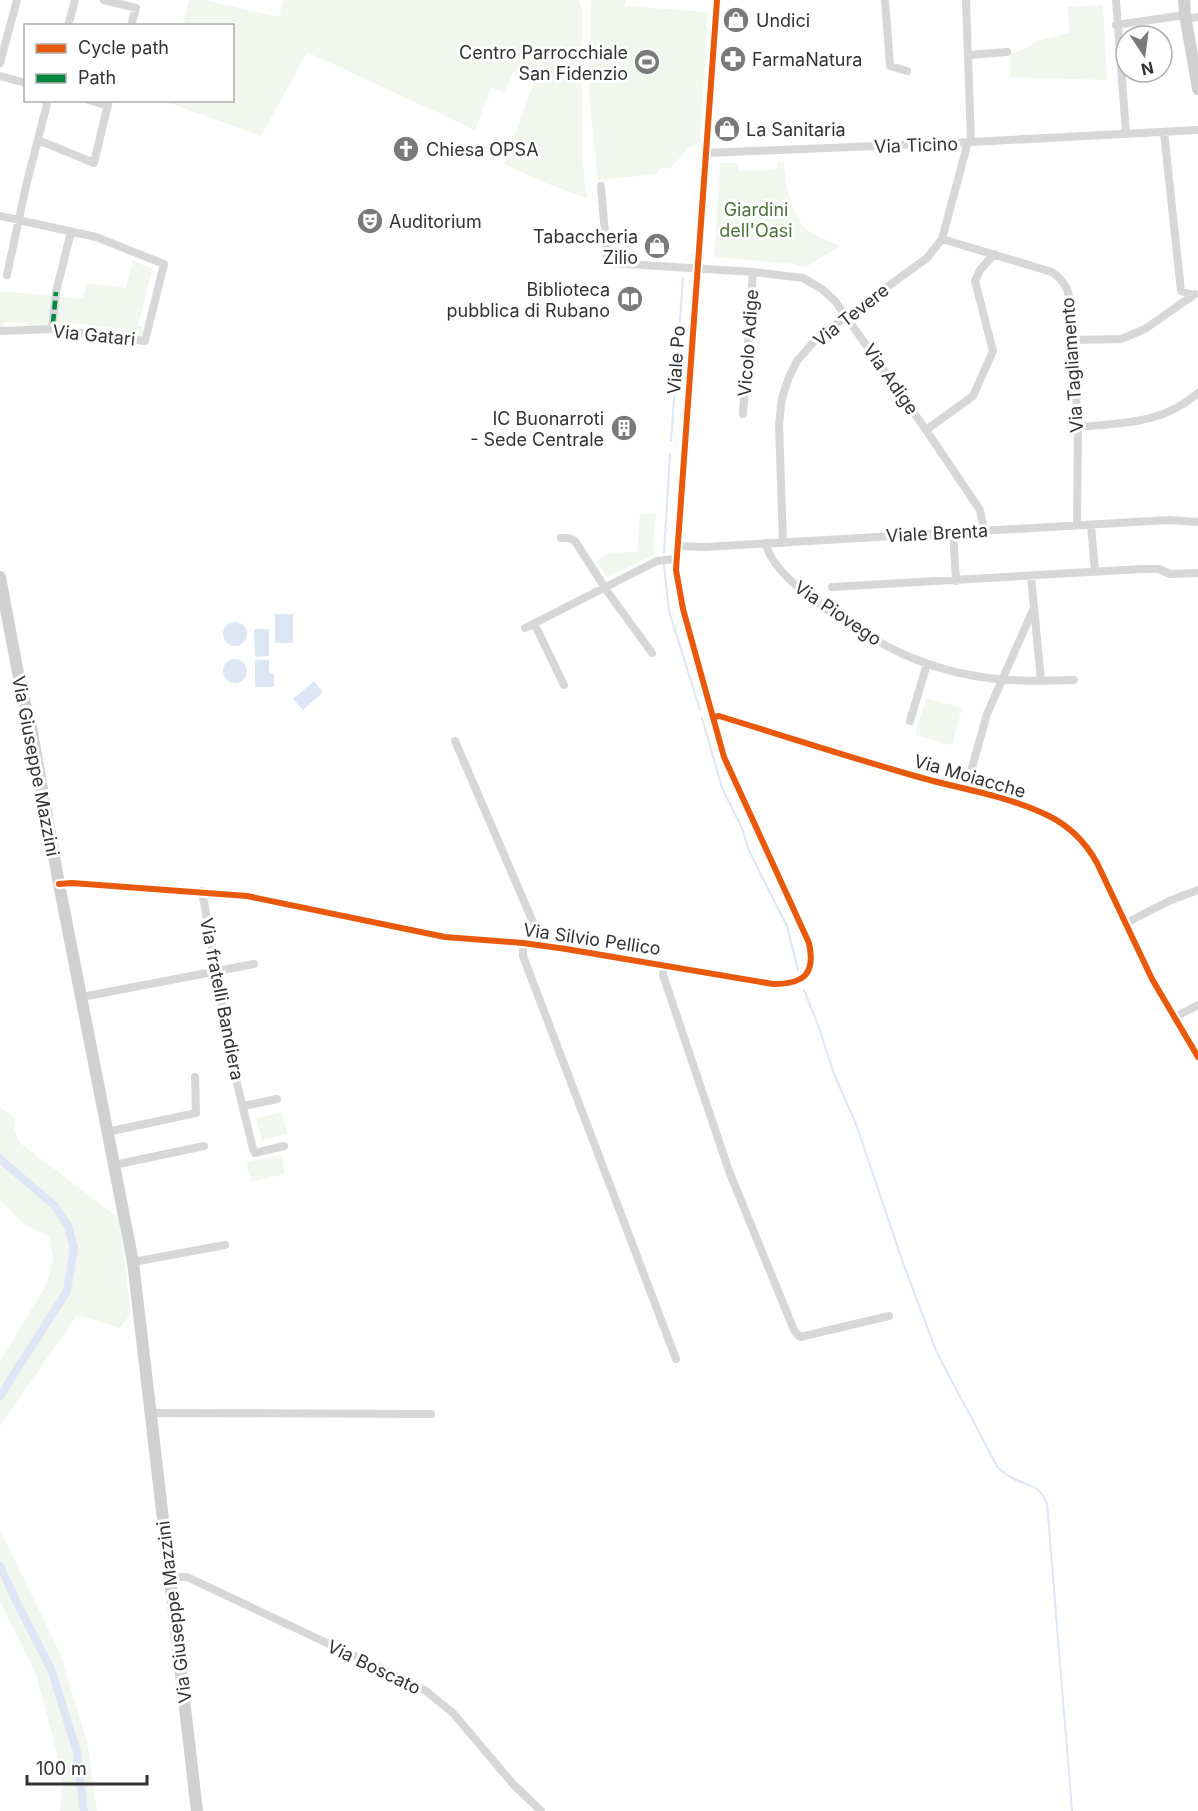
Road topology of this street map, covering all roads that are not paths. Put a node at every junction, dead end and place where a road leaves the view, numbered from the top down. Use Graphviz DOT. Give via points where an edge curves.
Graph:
graph roads {
  1 [pos="17,0"];
  2 [pos="75,0"];
  3 [pos="104,0"];
  4 [pos="717,0"];
  5 [pos="885,0"];
  6 [pos="966,0"];
  7 [pos="1116,0"];
  8 [pos="1184,0"];
  9 [pos="1190,17"];
  10 [pos="69,24"];
  11 [pos="132,24"];
  12 [pos="1116,24"];
  13 [pos="1125,24"];
  14 [pos="1006,52"];
  15 [pos="968,55"];
  16 [pos="0,63"];
  17 [pos="907,70"];
  18 [pos="0,78"];
  19 [pos="24,83"];
  20 [pos="1121,84"];
  21 [pos="1198,88"];
  22 [pos="48,102"];
  23 [pos="108,103"];
  24 [pos="1198,130"];
  25 [pos="1164,132"];
  26 [pos="1126,133"];
  27 [pos="38,140"];
  28 [pos="970,142"];
  29 [pos="706,153"];
  30 [pos="601,186"];
  31 [pos="0,216"];
  32 [pos="18,219"];
  33 [pos="71,231"];
  34 [pos="942,238"];
  35 [pos="994,254"];
  36 [pos="697,267"];
  37 [pos="753,272"];
  38 [pos="7,275"];
  39 [pos="1195,294"];
  40 [pos="845,316"];
  41 [pos="53,326"];
  42 [pos="0,331"];
  43 [pos="1073,340"];
  44 [pos="1198,393"];
  45 [pos="743,414"];
  46 [pos="1078,427"];
  47 [pos="926,430"];
  48 [pos="1198,522"];
  49 [pos="1077,525"];
  50 [pos="1091,525"];
  51 [pos="984,530"];
  52 [pos="953,532"];
  53 [pos="561,538"];
  54 [pos="766,543"];
  55 [pos="783,543"];
  56 [pos="677,546"];
  57 [pos="675,559"];
  58 [pos="1095,571"];
  59 [pos="1198,573"];
  60 [pos="1031,576"];
  61 [pos="0,577"];
  62 [pos="956,581"];
  63 [pos="605,587"];
  64 [pos="832,587"];
  65 [pos="1033,610"];
  66 [pos="534,623"];
  67 [pos="525,628"];
  68 [pos="652,653"];
  69 [pos="927,664"];
  70 [pos="1002,680"];
  71 [pos="1074,680"];
  72 [pos="1041,681"];
  73 [pos="564,685"];
  74 [pos="714,717"];
  75 [pos="910,721"];
  76 [pos="745,724"];
  77 [pos="717,729"];
  78 [pos="455,741"];
  79 [pos="966,789"];
  80 [pos="59,884"];
  81 [pos="1198,890"];
  82 [pos="202,891"];
  83 [pos="1126,923"];
  84 [pos="523,943"];
  85 [pos="538,945"];
  86 [pos="254,964"];
  87 [pos="663,965"];
  88 [pos="217,970"];
  89 [pos="82,997"];
  90 [pos="1198,1005"];
  91 [pos="1175,1017"];
  92 [pos="1198,1057"];
  93 [pos="195,1077"];
  94 [pos="277,1099"];
  95 [pos="244,1106"];
  96 [pos="107,1132"];
  97 [pos="204,1146"];
  98 [pos="284,1146"];
  99 [pos="114,1165"];
  100 [pos="225,1245"];
  101 [pos="133,1262"];
  102 [pos="889,1316"];
  103 [pos="676,1359"];
  104 [pos="151,1413"];
  105 [pos="430,1414"];
  106 [pos="169,1577"];
  107 [pos="197,1811"];
  108 [pos="541,1811"];
  1 -- 16 [label="street"];
  2 -- 10 [label="street"];
  3 -- 11 [label="street" via="136,8"];
  4 -- 29 [label="street, Viale Po"];
  5 -- 17 [label="street" via="890,66"];
  6 -- 15 [label="street, Via Tevere"];
  7 -- 12 [label="street"];
  8 -- 9 [label="main road"];
  9 -- 13 [label="street"];
  9 -- 21 [label="main road"];
  14 -- 15 [label="street"];
  15 -- 28 [label="street, Via Tevere"];
  18 -- 19 [label="street"];
  20 -- 26 [label="street"];
  22 -- 27 [label="street"];
  23 -- 27 [label="street" via="94,163"];
  24 -- 25 [label="street, Via Ticino"];
  25 -- 26 [label="street, Via Ticino"];
  25 -- 39 [label="street" via="1181,291"];
  26 -- 28 [label="street, Via Ticino"];
  27 -- 32 [label="street"];
  28 -- 29 [label="street, Via Ticino"];
  28 -- 34 [label="street, Via Tevere"];
  29 -- 36 [label="street, Viale Po"];
  30 -- 36 [label="street" via="610,263"];
  31 -- 32 [label="street"];
  32 -- 33 [label="street"];
  32 -- 38 [label="street"];
  33 -- 41 [label="street" via="56,292"];
  33 -- 41 [label="street, Via Gatari" via="164,264 144,340"];
  34 -- 35 [label="street, Via Tagliamento"];
  34 -- 40 [label="street, Via Tevere" via="927,258"];
  35 -- 43 [label="street, Via Tagliamento" via="1052,272 1062,279 1069,292"];
  35 -- 47 [label="street, Via Adige" via="975,281 993,351 973,396"];
  36 -- 37 [label="street, Via Adige"];
  36 -- 56 [label="street, Viale Po"];
  37 -- 40 [label="street, Via Adige" via="807,280 829,295"];
  37 -- 45 [label="street, Vicolo Adige"];
  39 -- 43 [label="street" via="1144,329 1121,339"];
  40 -- 47 [label="street, Via Adige"];
  40 -- 55 [label="street, Via Tevere" via="817,338 797,361 782,398 779,424"];
  41 -- 42 [label="street, Via Gatari"];
  43 -- 46 [label="street, Via Tagliamento"];
  44 -- 46 [label="street" via="1167,414 1142,421"];
  46 -- 49 [label="street, Via Tagliamento"];
  47 -- 51 [label="street, Via Adige" via="980,510"];
  48 -- 50 [label="street, Viale Brenta"];
  49 -- 50 [label="street, Viale Brenta"];
  49 -- 51 [label="street, Viale Brenta"];
  50 -- 58 [label="street"];
  51 -- 52 [label="street, Viale Brenta"];
  52 -- 55 [label="street, Viale Brenta"];
  52 -- 62 [label="street"];
  53 -- 63 [label="street" via="575,541"];
  54 -- 55 [label="street, Viale Brenta"];
  54 -- 56 [label="street, Viale Brenta"];
  54 -- 69 [label="street, Via Piovego" via="778,568 794,586 853,627"];
  56 -- 57 [label="street, Viale Po"];
  57 -- 63 [label="street" via="657,561"];
  57 -- 74 [label="street, Viale Po" via="683,609"];
  58 -- 59 [label="street" via="1158,569 1170,574"];
  58 -- 60 [label="street"];
  60 -- 62 [label="street"];
  60 -- 65 [label="street"];
  61 -- 80 [label="main road, Via Giuseppe Mazzini"];
  62 -- 64 [label="street"];
  63 -- 66 [label="street"];
  63 -- 68 [label="street"];
  65 -- 70 [label="street"];
  65 -- 72 [label="street"];
  66 -- 67 [label="street"];
  66 -- 73 [label="street"];
  69 -- 70 [label="street, Via Piovego"];
  69 -- 75 [label="street"];
  70 -- 72 [label="street, Via Piovego"];
  70 -- 79 [label="street" via="987,714"];
  71 -- 72 [label="street, Via Piovego"];
  74 -- 76 [label="street, Via Moiacche"];
  74 -- 77 [label="street, Via Silvio Pellico"];
  76 -- 77 [label="street, Via Moiacche"];
  76 -- 79 [label="street, Via Moiacche"];
  77 -- 87 [label="street, Via Silvio Pellico" via="724,757 809,943 811,967 800,980 773,984"];
  78 -- 85 [label="street, Via Silvio Pellico" via="533,921"];
  79 -- 83 [label="street, Via Moiacche" via="1022,805 1069,828 1088,848"];
  80 -- 82 [label="street, Via Silvio Pellico"];
  80 -- 89 [label="main road, Via Giuseppe Mazzini"];
  81 -- 83 [label="street"];
  82 -- 84 [label="street, Via Silvio Pellico" via="283,902 462,940"];
  82 -- 88 [label="street, Via fratelli Bandiera"];
  83 -- 91 [label="street, Via Moiacche"];
  84 -- 85 [label="street, Via Silvio Pellico"];
  84 -- 103 [label="street, Via Silvio Pellico" via="523,956"];
  85 -- 87 [label="street, Via Silvio Pellico"];
  86 -- 88 [label="street"];
  87 -- 102 [label="street, Via Silvio Pellico" via="663,975 729,1171 794,1330 800,1337"];
  88 -- 89 [label="street"];
  88 -- 95 [label="street, Via fratelli Bandiera"];
  89 -- 96 [label="main road, Via Giuseppe Mazzini"];
  90 -- 91 [label="street"];
  91 -- 92 [label="street, Via Moiacche"];
  93 -- 96 [label="street" via="196,1113"];
  94 -- 95 [label="street, Via fratelli Bandiera"];
  95 -- 98 [label="street, Via fratelli Bandiera" via="255,1153"];
  96 -- 99 [label="main road, Via Giuseppe Mazzini"];
  97 -- 99 [label="street"];
  99 -- 101 [label="main road, Via Giuseppe Mazzini"];
  100 -- 101 [label="street"];
  101 -- 104 [label="main road, Via Giuseppe Mazzini"];
  104 -- 105 [label="street"];
  104 -- 106 [label="main road, Via Giuseppe Mazzini"];
  106 -- 107 [label="main road, Via Giuseppe Mazzini"];
  106 -- 108 [label="street, Via Boscato" via="187,1577 426,1691 453,1713"];
}
